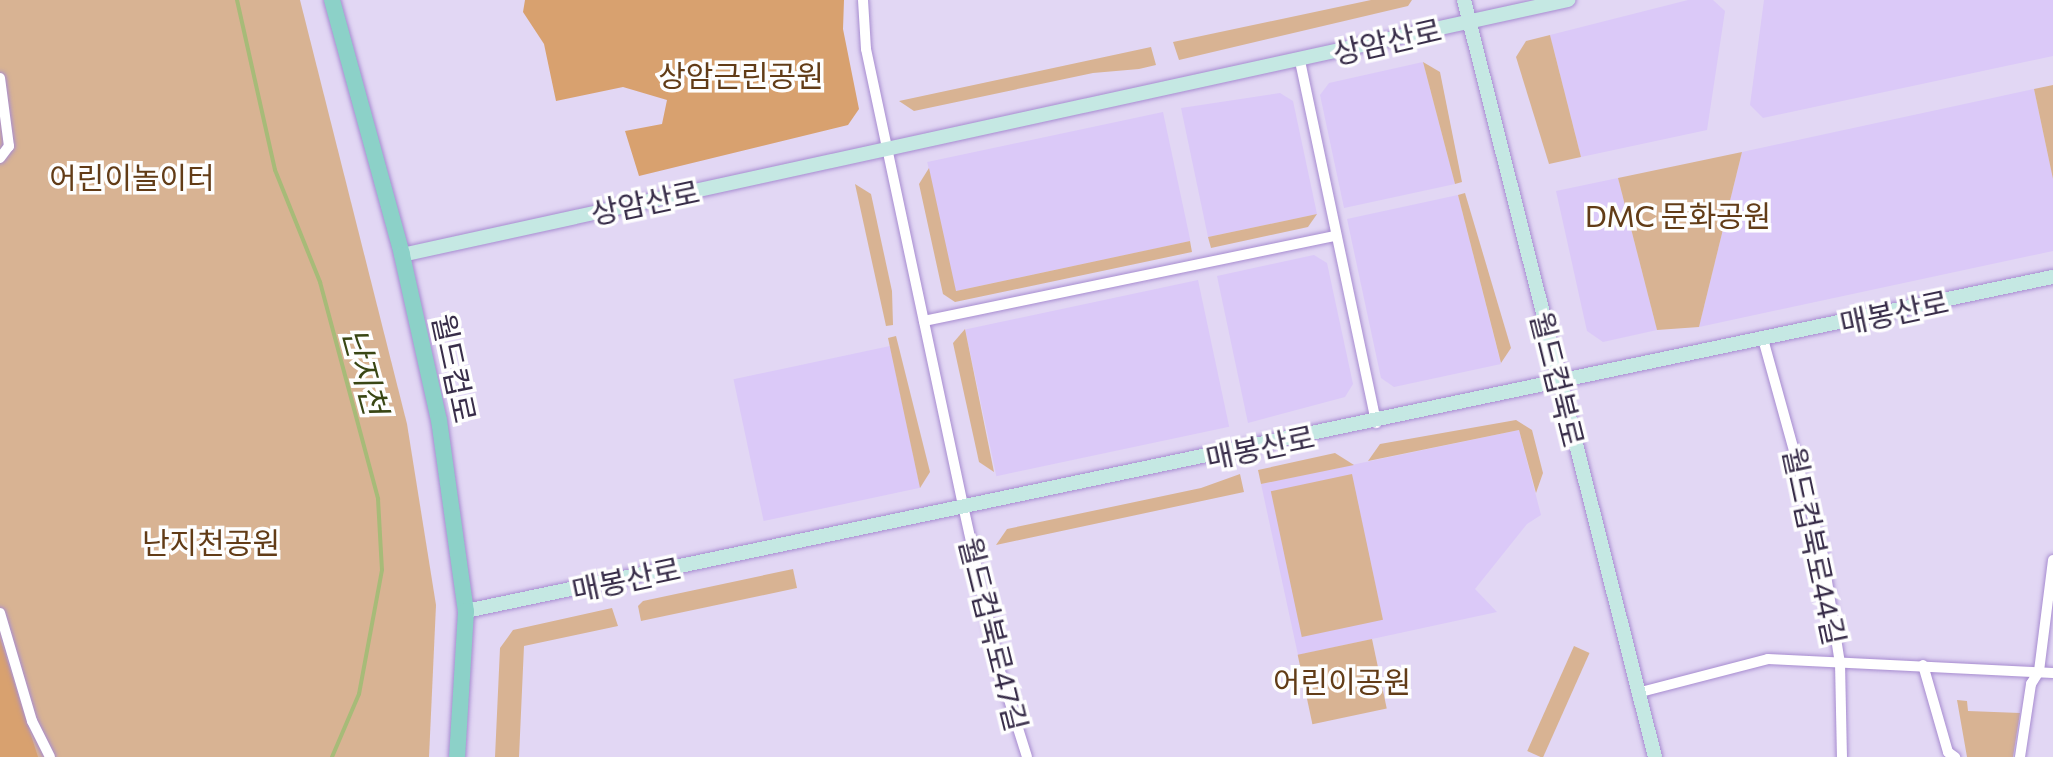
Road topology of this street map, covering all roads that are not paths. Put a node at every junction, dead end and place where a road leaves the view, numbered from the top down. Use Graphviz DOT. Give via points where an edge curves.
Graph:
graph roads {
  1 [pos="332,0"];
  2 [pos="863,0"];
  3 [pos="1464,0"];
  4 [pos="1568,0"];
  5 [pos="1470,22"];
  6 [pos="1300,61"];
  7 [pos="0,78"];
  8 [pos="888,150"];
  9 [pos="0,158"];
  10 [pos="1336,236"];
  11 [pos="402,255"];
  12 [pos="2053,277"];
  13 [pos="924,321"];
  14 [pos="1763,339"];
  15 [pos="1557,381"];
  16 [pos="1376,423"];
  17 [pos="964,510"];
  18 [pos="2053,560"];
  19 [pos="466,611"];
  20 [pos="0,613"];
  21 [pos="1840,663"];
  22 [pos="1923,665"];
  23 [pos="2039,671"];
  24 [pos="2053,673"];
  25 [pos="1637,693"];
  26 [pos="50,757"];
  27 [pos="457,757"];
  28 [pos="1027,757"];
  29 [pos="1655,757"];
  30 [pos="1842,757"];
  31 [pos="1955,757"];
  32 [pos="2020,757"];
  1 -- 11 [label="main road, 월드컵로"];
  2 -- 8 [label="street" via="866,49"];
  3 -- 5 [label="main road, 월드컵북로"];
  4 -- 5 [label="main road, 상암산로"];
  5 -- 6 [label="main road, 상암산로"];
  5 -- 15 [label="main road, 월드컵북로"];
  6 -- 8 [label="main road, 상암산로"];
  6 -- 10 [label="street, 상암산로"];
  7 -- 9 [label="street" via="9,146"];
  8 -- 11 [label="main road, 상암산로"];
  8 -- 13 [label="street"];
  10 -- 13 [label="street"];
  10 -- 16 [label="street, 상암산로"];
  11 -- 19 [label="main road, 월드컵로" via="439,420"];
  12 -- 14 [label="main road, 매봉산로"];
  13 -- 17 [label="street"];
  14 -- 15 [label="main road, 매봉산로"];
  14 -- 21 [label="street, 월드컵북로44길" via="1811,502"];
  15 -- 16 [label="main road, 매봉산로"];
  15 -- 25 [label="main road, 월드컵북로"];
  16 -- 17 [label="main road, 매봉산로"];
  17 -- 19 [label="main road, 매봉산로"];
  17 -- 28 [label="street, 월드컵북로47길" via="999,668"];
  18 -- 23 [label="street"];
  19 -- 27 [label="main road, 월드컵로"];
  20 -- 26 [label="street" via="32,721"];
  21 -- 22 [label="street"];
  21 -- 25 [label="street" via="1768,659"];
  21 -- 30 [label="street, 월드컵북로44길"];
  22 -- 23 [label="street"];
  22 -- 31 [label="street" via="1948,752"];
  23 -- 24 [label="street"];
  23 -- 32 [label="street" via="2031,684"];
  25 -- 29 [label="main road, 월드컵북로"];
}
